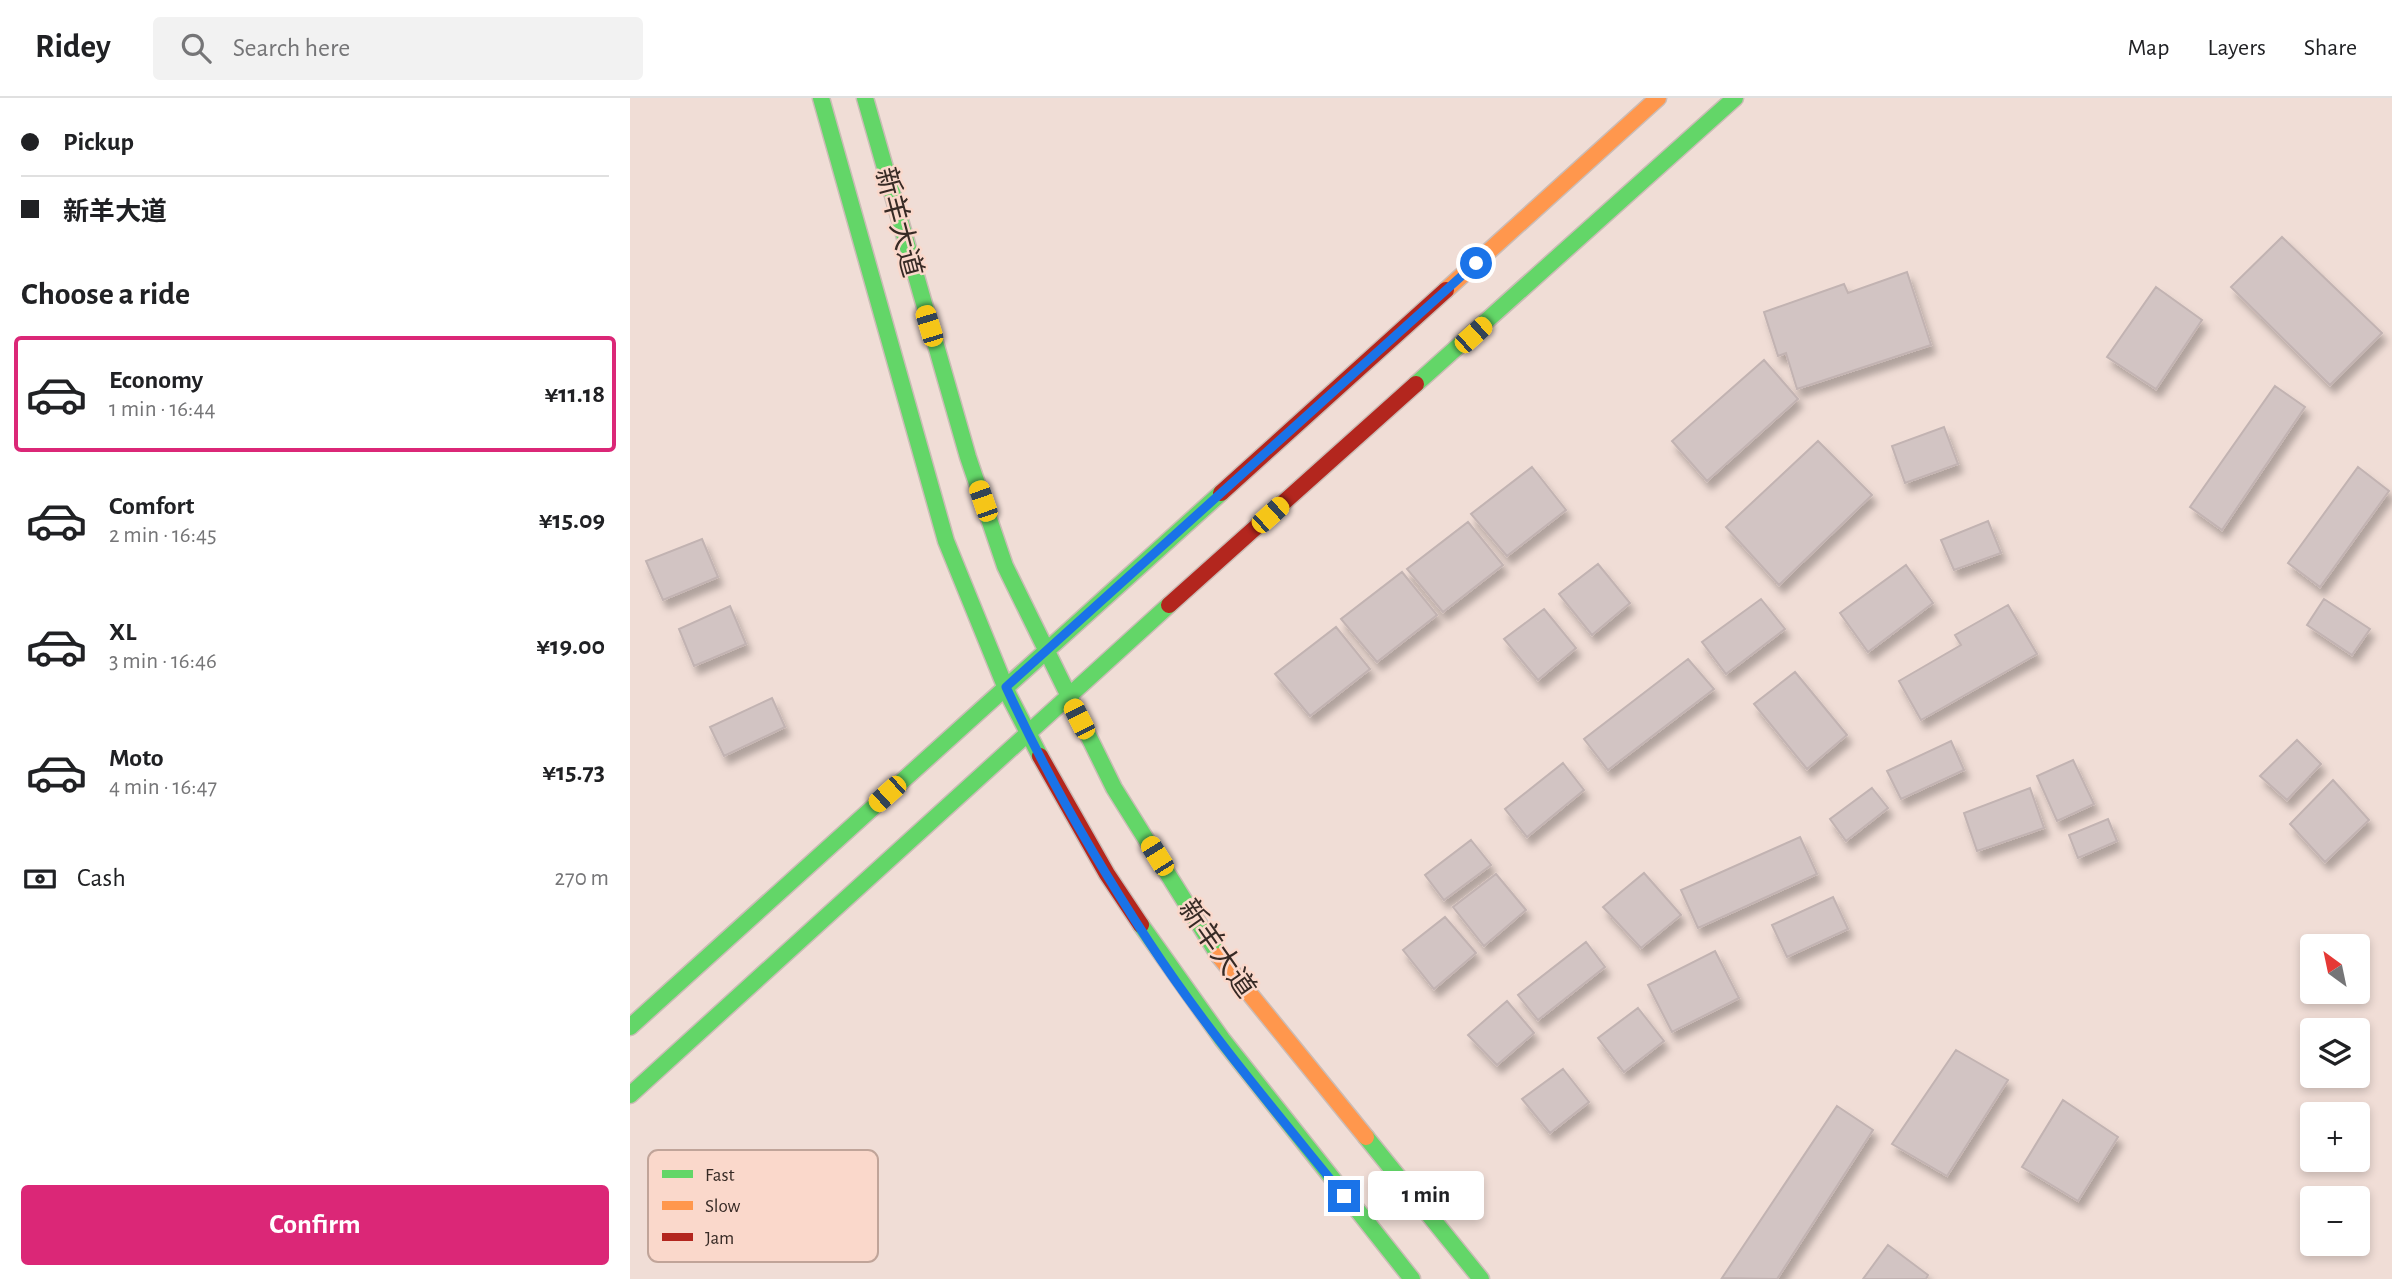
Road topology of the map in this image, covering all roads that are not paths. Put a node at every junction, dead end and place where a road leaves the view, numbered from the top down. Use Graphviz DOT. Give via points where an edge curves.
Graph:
graph roads {
  1 [pos="821,98"];
  2 [pos="865,98"];
  3 [pos="1658,98"];
  4 [pos="1735,98"];
  5 [pos="1047,652"];
  6 [pos="1006,687"];
  7 [pos="1068,696"];
  8 [pos="1027,733"];
  9 [pos="630,1027"];
  10 [pos="630,1095"];
  11 [pos="1412,1279"];
  12 [pos="1481,1279"];
  1 -- 6 [label="main road, 新羊大道" via="933,501 968,602"];
  2 -- 5 [label="main road, 新羊大道" via="968,457 1005,566"];
  3 -- 5 [label="main road"];
  4 -- 7 [label="main road"];
  5 -- 6 [label="main road"];
  5 -- 7 [label="main road, 新羊大道"];
  6 -- 8 [label="main road, 新羊大道"];
  6 -- 9 [label="main road"];
  7 -- 8 [label="main road"];
  7 -- 12 [label="main road, 新羊大道" via="1114,788 1213,948"];
  8 -- 10 [label="main road"];
  8 -- 11 [label="main road, 新羊大道" via="1069,812 1151,944 1243,1071"];
}
